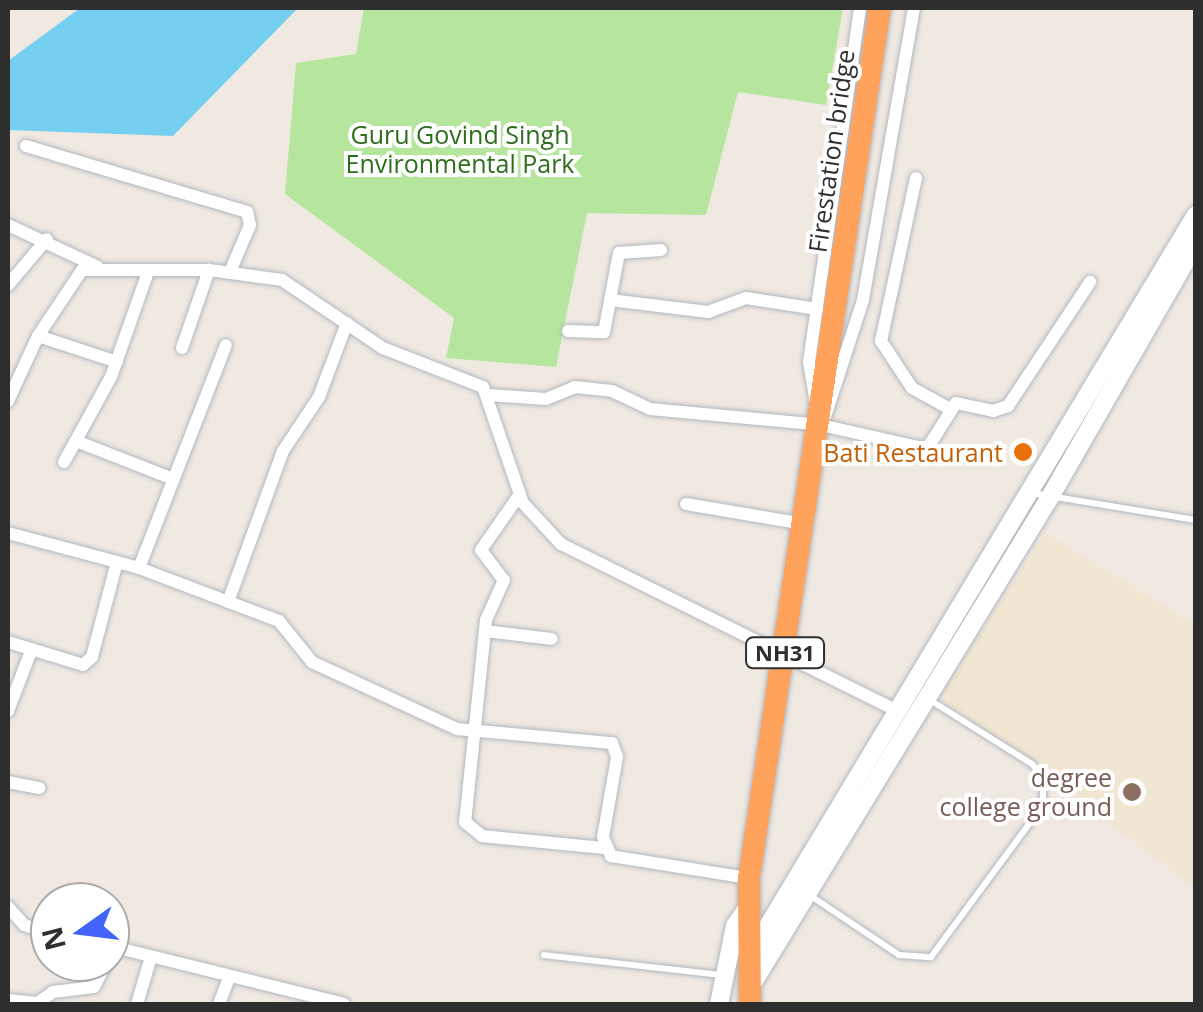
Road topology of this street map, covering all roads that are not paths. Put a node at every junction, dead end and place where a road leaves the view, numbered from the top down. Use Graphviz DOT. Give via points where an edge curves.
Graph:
graph roads {
  1 [pos="860,8"];
  2 [pos="880,8"];
  3 [pos="914,8"];
  4 [pos="26,146"];
  5 [pos="916,178"];
  6 [pos="1196,215"];
  7 [pos="8,225"];
  8 [pos="47,239"];
  9 [pos="1196,243"];
  10 [pos="661,250"];
  11 [pos="98,266"];
  12 [pos="209,270"];
  13 [pos="230,272"];
  14 [pos="146,275"];
  15 [pos="1090,282"];
  16 [pos="8,284"];
  17 [pos="610,300"];
  18 [pos="827,306"];
  19 [pos="346,323"];
  20 [pos="568,331"];
  21 [pos="38,336"];
  22 [pos="226,346"];
  23 [pos="182,348"];
  24 [pos="117,362"];
  25 [pos="489,395"];
  26 [pos="8,401"];
  27 [pos="950,409"];
  28 [pos="821,425"];
  29 [pos="76,441"];
  30 [pos="64,462"];
  31 [pos="173,479"];
  32 [pos="1030,493"];
  33 [pos="520,494"];
  34 [pos="1050,497"];
  35 [pos="686,504"];
  36 [pos="1196,520"];
  37 [pos="804,524"];
  38 [pos="8,533"];
  39 [pos="117,562"];
  40 [pos="138,568"];
  41 [pos="228,602"];
  42 [pos="485,631"];
  43 [pos="552,639"];
  44 [pos="8,642"];
  45 [pos="31,650"];
  46 [pos="785,654"];
  47 [pos="920,694"];
  48 [pos="8,711"];
  49 [pos="898,711"];
  50 [pos="473,733"];
  51 [pos="8,782"];
  52 [pos="39,788"];
  53 [pos="605,848"];
  54 [pos="749,878"];
  55 [pos="812,896"];
  56 [pos="8,907"];
  57 [pos="748,907"];
  58 [pos="24,925"];
  59 [pos="30,927"];
  60 [pos="8,929"];
  61 [pos="130,952"];
  62 [pos="151,956"];
  63 [pos="544,956"];
  64 [pos="749,956"];
  65 [pos="725,975"];
  66 [pos="230,976"];
  67 [pos="97,982"];
  68 [pos="751,994"];
  69 [pos="8,1000"];
  70 [pos="36,1004"];
  71 [pos="137,1004"];
  72 [pos="219,1004"];
  73 [pos="344,1004"];
  74 [pos="719,1004"];
  1 -- 18 [label="street"];
  2 -- 18 [label="highway, Firestation bridge / NH31"];
  3 -- 28 [label="street" via="863,300 845,370"];
  4 -- 13 [label="street" via="247,212 250,225"];
  5 -- 27 [label="street" via="880,340 912,388"];
  6 -- 32 [label="street"];
  7 -- 8 [label="street"];
  8 -- 11 [label="street"];
  8 -- 16 [label="street"];
  9 -- 34 [label="street"];
  10 -- 17 [label="street" via="619,253"];
  11 -- 14 [label="street"];
  11 -- 21 [label="street" via="76,276"];
  12 -- 13 [label="street"];
  12 -- 14 [label="street"];
  12 -- 23 [label="street"];
  13 -- 19 [label="street" via="282,280"];
  14 -- 24 [label="street"];
  15 -- 27 [label="street" via="1008,406 992,411 956,403"];
  17 -- 18 [label="street" via="708,312 746,298"];
  17 -- 20 [label="street" via="604,332"];
  18 -- 28 [label="highway, NH31"];
  19 -- 25 [label="street" via="400,356 466,376"];
  19 -- 41 [label="street" via="318,397 279,461"];
  21 -- 24 [label="street"];
  21 -- 26 [label="street"];
  22 -- 31 [label="street"];
  24 -- 29 [label="street"];
  25 -- 28 [label="street" via="546,399 575,387 619,393 650,409"];
  25 -- 33 [label="street"];
  27 -- 28 [label="street" via="939,439 927,448"];
  28 -- 37 [label="highway, NH31"];
  29 -- 30 [label="street"];
  29 -- 31 [label="street"];
  31 -- 40 [label="street"];
  32 -- 34 [label="lane"];
  32 -- 47 [label="street"];
  33 -- 42 [label="street" via="481,550 504,580"];
  33 -- 46 [label="street" via="534,522 561,544"];
  34 -- 36 [label="lane"];
  34 -- 47 [label="street"];
  35 -- 37 [label="street"];
  37 -- 46 [label="highway, NH31"];
  38 -- 39 [label="street"];
  39 -- 40 [label="street"];
  39 -- 45 [label="street" via="89,662 77,666"];
  40 -- 41 [label="street"];
  41 -- 50 [label="street" via="286,626 312,662"];
  42 -- 43 [label="street"];
  42 -- 50 [label="street"];
  44 -- 45 [label="street"];
  45 -- 48 [label="street"];
  46 -- 49 [label="street"];
  46 -- 54 [label="highway, NH31"];
  47 -- 49 [label="street"];
  47 -- 55 [label="street"];
  47 -- 55 [label="lane" via="1032,764 1044,778 1043,805 942,950 931,956 900,955"];
  49 -- 64 [label="street"];
  50 -- 53 [label="street" via="465,822 472,834"];
  50 -- 53 [label="street" via="612,743 617,756"];
  51 -- 52 [label="street"];
  53 -- 54 [label="street" via="621,862"];
  54 -- 57 [label="highway, NH31"];
  55 -- 68 [label="street"];
  56 -- 58 [label="street"];
  57 -- 64 [label="highway, NH31"];
  57 -- 65 [label="street" via="735,926"];
  58 -- 59 [label="street"];
  58 -- 60 [label="street"];
  61 -- 62 [label="street"];
  62 -- 66 [label="street"];
  62 -- 71 [label="street"];
  63 -- 65 [label="lane"];
  64 -- 68 [label="highway, NH31"];
  65 -- 74 [label="street"];
  66 -- 72 [label="street"];
  66 -- 73 [label="street"];
  67 -- 70 [label="street" via="53,992"];
  69 -- 70 [label="street"];
}
